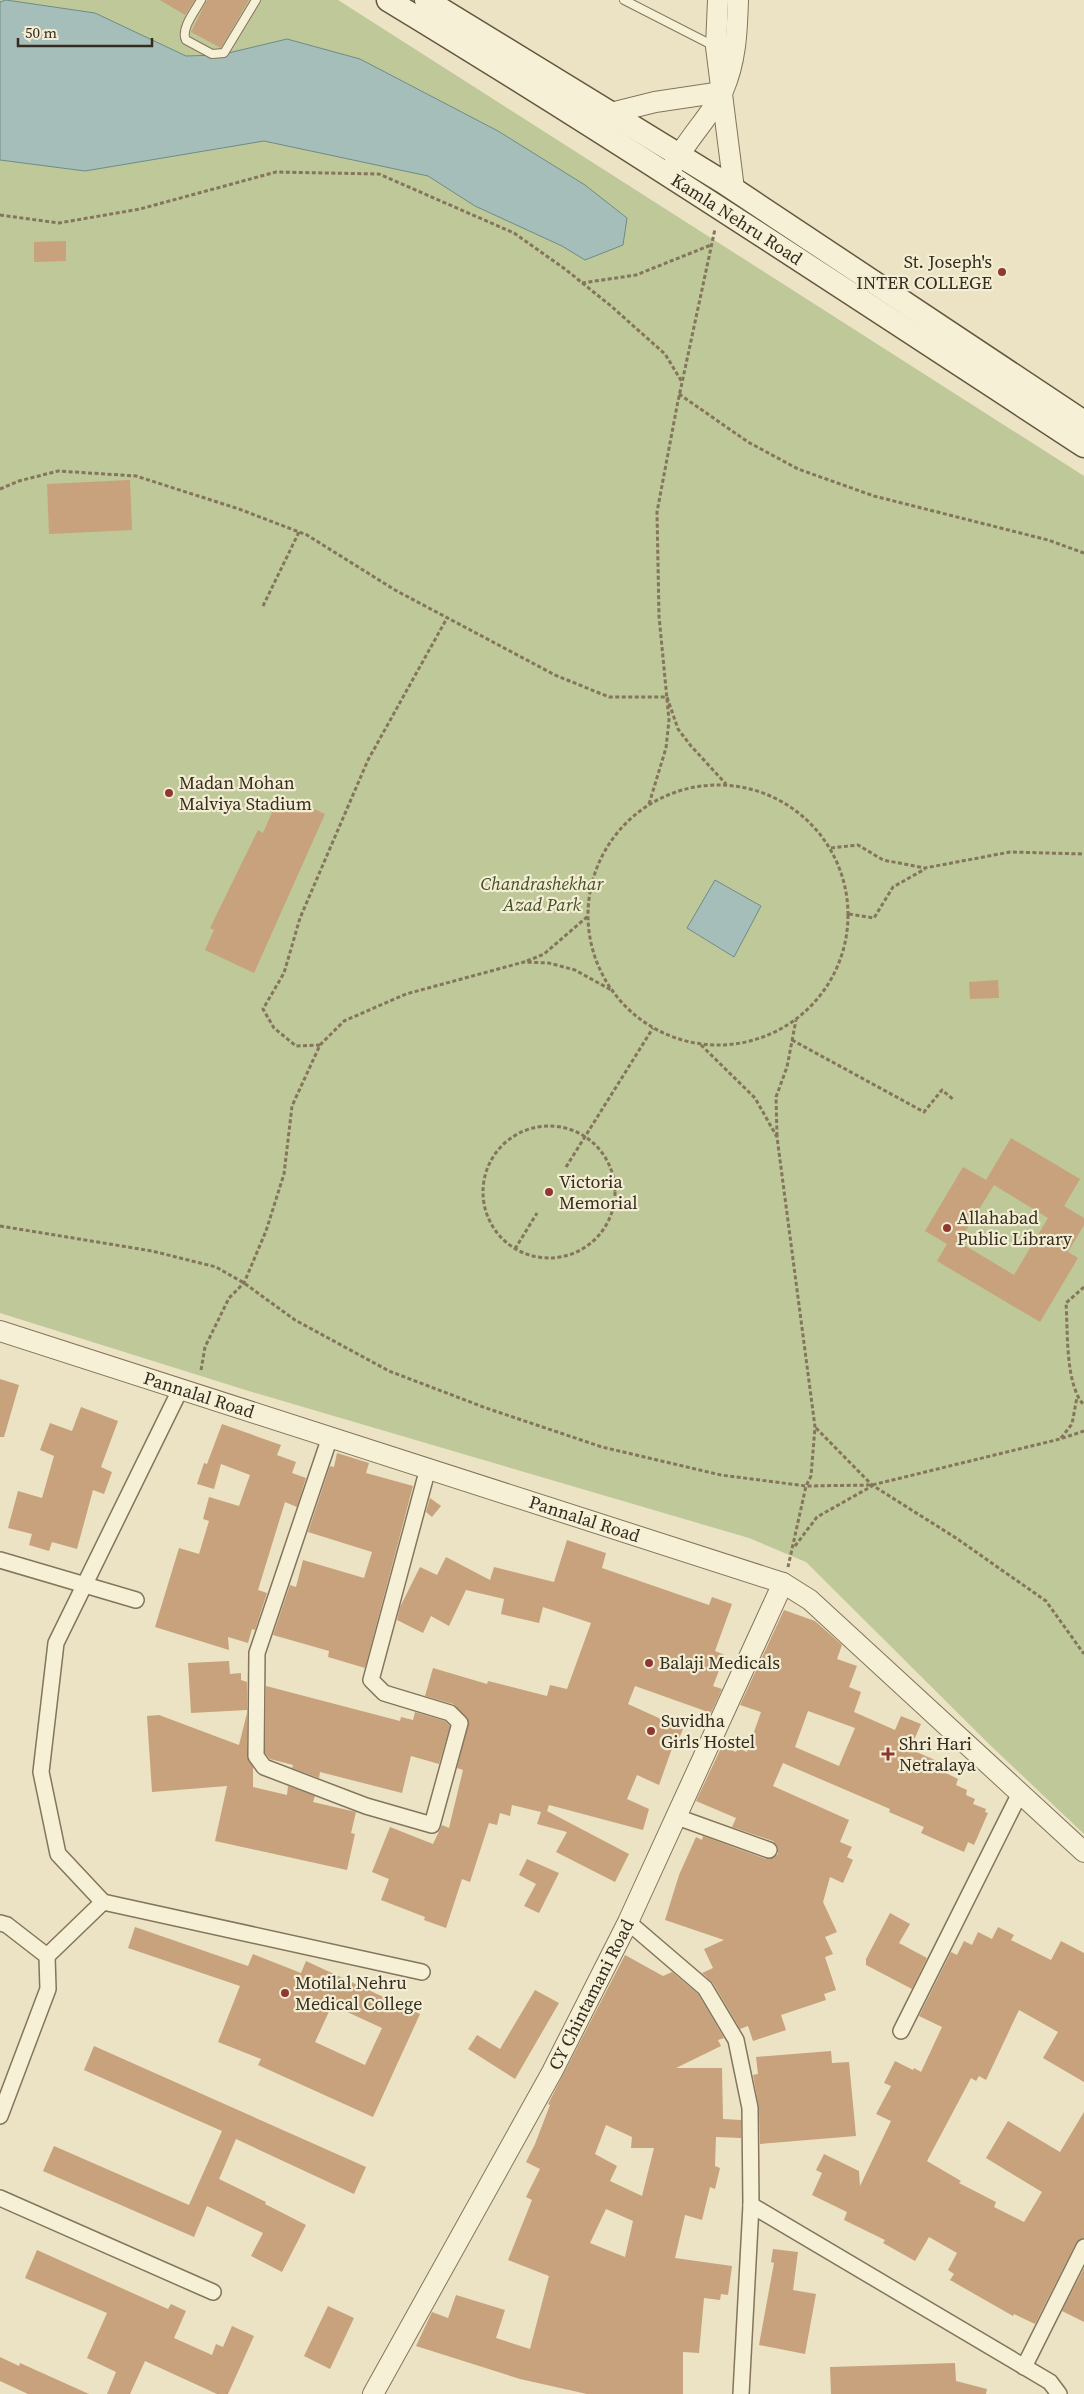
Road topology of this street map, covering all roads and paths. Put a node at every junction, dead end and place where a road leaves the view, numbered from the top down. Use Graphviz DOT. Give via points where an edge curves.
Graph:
graph roads {
  1 [pos="201,0"];
  2 [pos="256,0"];
  3 [pos="388,0"];
  4 [pos="426,0"];
  5 [pos="624,0"];
  6 [pos="718,0"];
  7 [pos="738,0"];
  8 [pos="716,47"];
  9 [pos="722,92"];
  10 [pos="611,113"];
  11 [pos="674,165"];
  12 [pos="734,189"];
  13 [pos="719,206"];
  14 [pos="0,215"];
  15 [pos="711,244"];
  16 [pos="582,283"];
  17 [pos="682,382"];
  18 [pos="679,394"];
  19 [pos="1084,422"];
  20 [pos="1084,446"];
  21 [pos="0,489"];
  22 [pos="299,532"];
  23 [pos="1084,553"];
  24 [pos="263,606"];
  25 [pos="447,618"];
  26 [pos="667,697"];
  27 [pos="726,784"];
  28 [pos="648,804"];
  29 [pos="831,848"];
  30 [pos="1084,854"];
  31 [pos="925,868"];
  32 [pos="849,914"];
  33 [pos="588,916"];
  34 [pos="524,962"];
  35 [pos="613,992"];
  36 [pos="796,1020"];
  37 [pos="653,1028"];
  38 [pos="792,1040"];
  39 [pos="701,1044"];
  40 [pos="320,1045"];
  41 [pos="954,1100"];
  42 [pos="585,1136"];
  43 [pos="777,1137"];
  44 [pos="566,1167"];
  45 [pos="537,1213"];
  46 [pos="0,1226"];
  47 [pos="515,1249"];
  48 [pos="244,1282"];
  49 [pos="1084,1287"];
  50 [pos="0,1331"];
  51 [pos="202,1370"];
  52 [pos="181,1388"];
  53 [pos="1077,1397"];
  54 [pos="1084,1405"];
  55 [pos="815,1427"];
  56 [pos="1084,1431"];
  57 [pos="330,1437"];
  58 [pos="1060,1439"];
  59 [pos="428,1468"];
  60 [pos="806,1486"];
  61 [pos="872,1486"];
  62 [pos="794,1547"];
  63 [pos="0,1560"];
  64 [pos="783,1583"];
  65 [pos="85,1585"];
  66 [pos="136,1600"];
  67 [pos="1084,1654"];
  68 [pos="1020,1793"];
  69 [pos="677,1817"];
  70 [pos="769,1850"];
  71 [pos="1084,1852"];
  72 [pos="103,1902"];
  73 [pos="0,1922"];
  74 [pos="628,1922"];
  75 [pos="47,1956"];
  76 [pos="422,1972"];
  77 [pos="901,2031"];
  78 [pos="0,2116"];
  79 [pos="0,2198"];
  80 [pos="751,2205"];
  81 [pos="1083,2249"];
  82 [pos="213,2292"];
  83 [pos="1024,2367"];
  84 [pos="373,2394"];
  85 [pos="741,2394"];
  86 [pos="1059,2394"];
  1 -- 2 [label="lane" via="184,37 212,54 224,53"];
  3 -- 11 [label="main road, Kamla Nehru Road"];
  4 -- 10 [label="main road, Kamla Nehru Road"];
  5 -- 8 [label="lane"];
  6 -- 8 [label="street"];
  7 -- 9 [label="street" via="736,52"];
  8 -- 9 [label="street"];
  9 -- 10 [label="street" via="654,102"];
  9 -- 11 [label="street"];
  9 -- 12 [label="street"];
  10 -- 11 [label="main road, Kamla Nehru Road"];
  11 -- 12 [label="main road, Kamla Nehru Road"];
  11 -- 13 [label="main road, Kamla Nehru Road"];
  12 -- 19 [label="main road, Kamla Nehru Road"];
  13 -- 15 [label="path"];
  13 -- 20 [label="main road, Kamla Nehru Road"];
  14 -- 16 [label="path" via="59,223 140,209 276,172 379,174 514,233"];
  15 -- 16 [label="path" via="636,275"];
  15 -- 17 [label="path"];
  16 -- 17 [label="path" via="665,354"];
  17 -- 18 [label="path"];
  18 -- 23 [label="path" via="748,442 798,470 874,496 1048,540"];
  18 -- 26 [label="path" via="657,512 658,616"];
  21 -- 22 [label="path" via="58,472 136,476"];
  22 -- 24 [label="path"];
  22 -- 25 [label="path"];
  25 -- 26 [label="path" via="555,675 609,697"];
  25 -- 40 [label="path" via="368,760 300,918 284,973 263,1009 274,1028 296,1046"];
  26 -- 27 [label="path" via="678,729"];
  26 -- 28 [label="path" via="666,748"];
  27 -- 28 [label="path" via="686,788"];
  27 -- 29 [label="path" via="768,793 804,815"];
  28 -- 33 [label="path" via="616,834 595,872"];
  29 -- 31 [label="path" via="858,845 883,860"];
  29 -- 32 [label="path" via="844,880"];
  30 -- 31 [label="path" via="1010,852"];
  31 -- 32 [label="path" via="893,887 874,918"];
  32 -- 36 [label="path" via="843,955 824,991"];
  33 -- 34 [label="path" via="544,954"];
  33 -- 35 [label="path" via="594,956"];
  34 -- 35 [label="path" via="549,963 575,970"];
  34 -- 40 [label="path" via="406,994 344,1021"];
  35 -- 37 [label="path" via="631,1012"];
  36 -- 38 [label="path"];
  36 -- 39 [label="path" via="766,1036 734,1045"];
  37 -- 39 [label="path"];
  37 -- 42 [label="path"];
  38 -- 41 [label="path" via="924,1112 942,1090"];
  38 -- 43 [label="path" via="776,1097"];
  39 -- 43 [label="path" via="754,1098"];
  40 -- 48 [label="path" via="292,1106 284,1174 266,1231"];
  42 -- 44 [label="path"];
  42 -- 47 [label="path" via="601,1151 614,1183 613,1211 604,1230 589,1246 571,1256 550,1260"];
  42 -- 47 [label="path" via="565,1127 542,1126 520,1132 501,1145 488,1164 482,1186 484,1208 493,1230"];
  43 -- 55 [label="path"];
  45 -- 47 [label="path"];
  46 -- 48 [label="path" via="152,1251 216,1267"];
  48 -- 51 [label="path" via="230,1298 205,1347"];
  48 -- 60 [label="path" via="295,1320 388,1371 486,1408 611,1449 721,1475"];
  49 -- 53 [label="path" via="1066,1303 1071,1375"];
  50 -- 52 [label="street, Pannalal Road"];
  52 -- 57 [label="street, Pannalal Road"];
  52 -- 65 [label="street"];
  53 -- 54 [label="path"];
  53 -- 58 [label="path" via="1072,1424"];
  55 -- 60 [label="path" via="811,1476"];
  55 -- 61 [label="path"];
  56 -- 58 [label="path"];
  57 -- 59 [label="street, Pannalal Road"];
  57 -- 59 [label="street" via="257,1653 256,1756 264,1767 366,1806 432,1825 460,1723 450,1713 384,1693 371,1680"];
  58 -- 61 [label="path"];
  59 -- 64 [label="street, Pannalal Road"];
  60 -- 61 [label="path"];
  60 -- 62 [label="path"];
  61 -- 62 [label="path" via="817,1517"];
  61 -- 67 [label="path" via="956,1538 1046,1601"];
  62 -- 64 [label="path"];
  63 -- 65 [label="street"];
  64 -- 68 [label="street, Pannalal Road" via="810,1600"];
  64 -- 69 [label="street, CY Chintamani Road"];
  65 -- 66 [label="street"];
  65 -- 72 [label="street" via="56,1643 41,1772 58,1854"];
  68 -- 71 [label="street, Pannalal Road"];
  68 -- 77 [label="street"];
  69 -- 70 [label="street"];
  69 -- 74 [label="street, CY Chintamani Road"];
  72 -- 75 [label="street"];
  72 -- 76 [label="street"];
  73 -- 75 [label="street"];
  74 -- 80 [label="street" via="705,1988 736,2040 750,2108"];
  74 -- 84 [label="street, CY Chintamani Road" via="552,2072"];
  75 -- 78 [label="street" via="48,1990"];
  79 -- 82 [label="street"];
  80 -- 83 [label="street"];
  80 -- 85 [label="street"];
  81 -- 83 [label="street"];
  83 -- 86 [label="street" via="1050,2382"];
}
